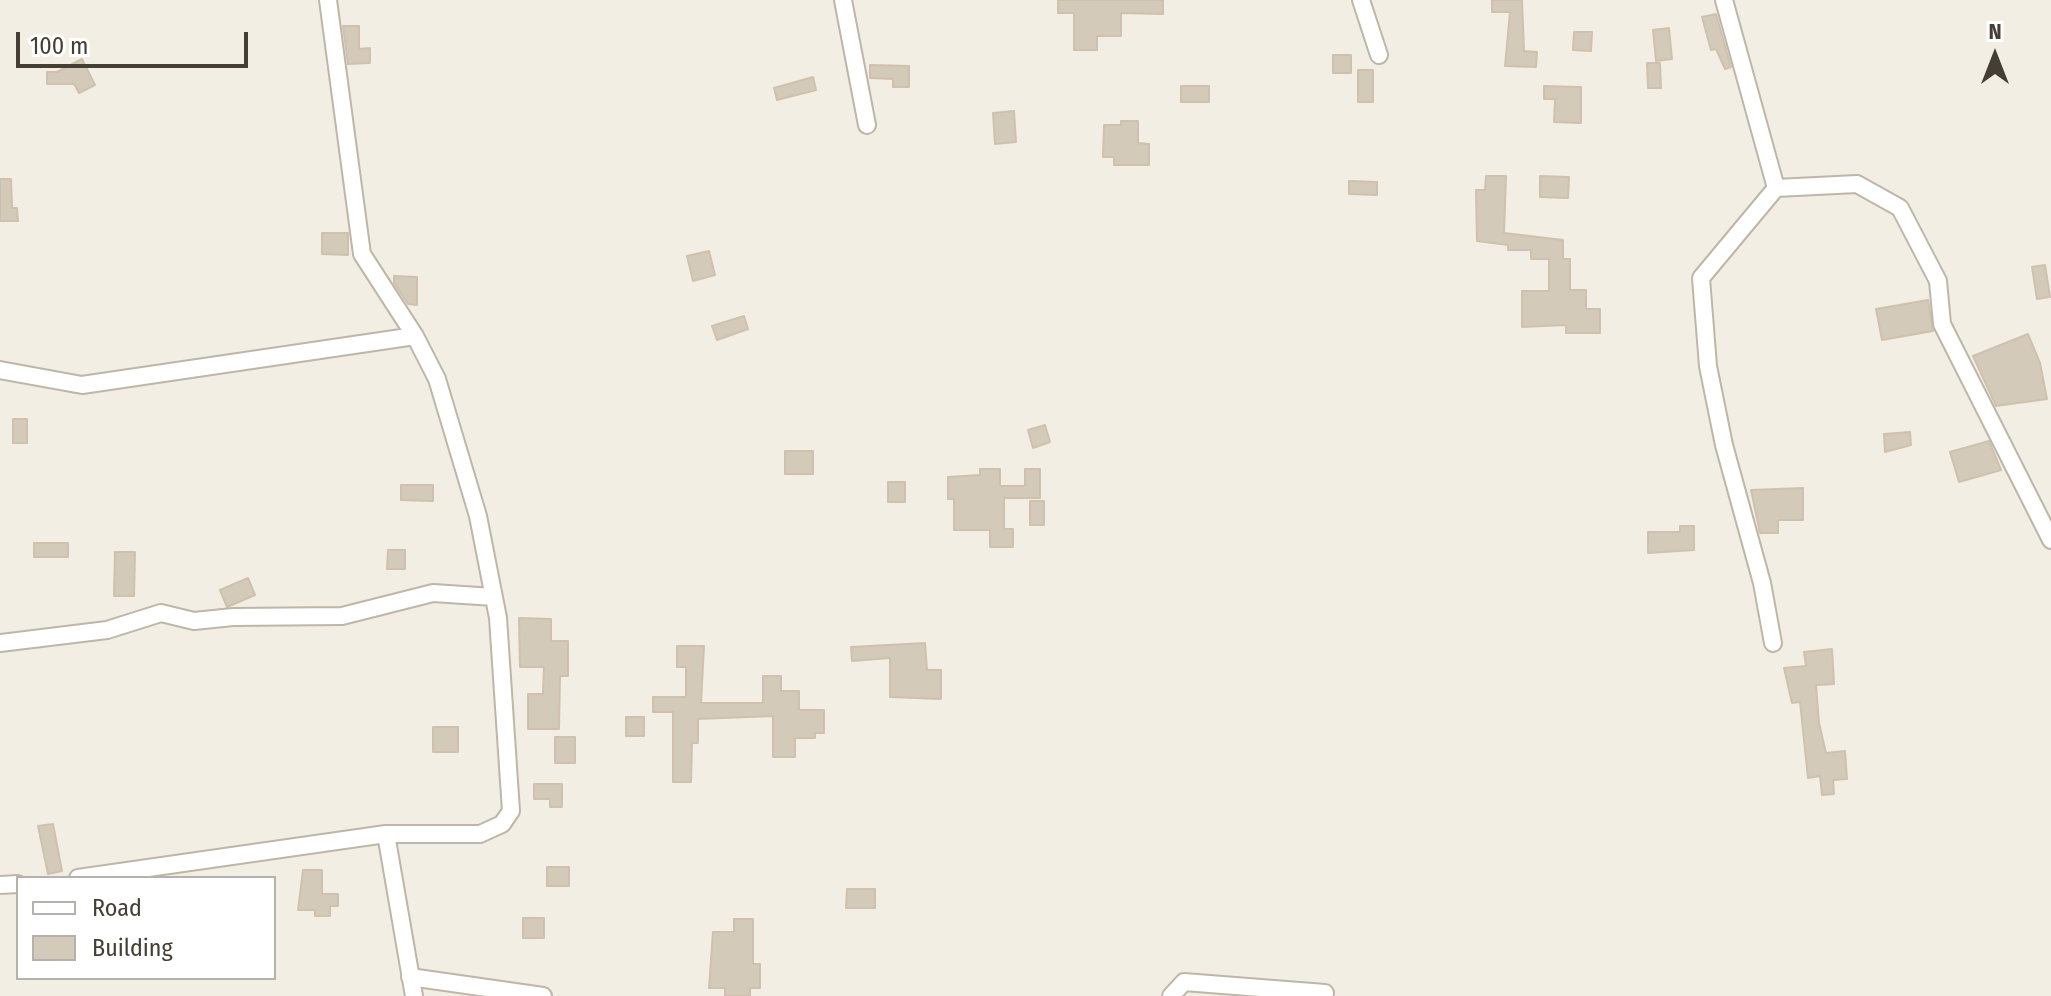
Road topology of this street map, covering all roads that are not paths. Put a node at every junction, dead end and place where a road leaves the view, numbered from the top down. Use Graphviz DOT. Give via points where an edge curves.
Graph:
graph roads {
  1 [pos="328,0"];
  2 [pos="843,0"];
  3 [pos="1361,0"];
  4 [pos="1724,0"];
  5 [pos="1379,55"];
  6 [pos="867,125"];
  7 [pos="1776,188"];
  8 [pos="415,336"];
  9 [pos="0,370"];
  10 [pos="2051,540"];
  11 [pos="494,597"];
  12 [pos="0,643"];
  13 [pos="1773,643"];
  14 [pos="386,834"];
  15 [pos="92,876"];
  16 [pos="410,977"];
  17 [pos="1325,993"];
  18 [pos="414,996"];
  19 [pos="543,996"];
  20 [pos="1171,996"];
  1 -- 8 [label="street" via="362,254"];
  2 -- 6 [label="street"];
  3 -- 5 [label="street"];
  4 -- 7 [label="street"];
  7 -- 10 [label="street" via="1857,184 1900,208 1938,281 1942,324"];
  7 -- 13 [label="street" via="1701,278 1708,366"];
  8 -- 9 [label="street" via="82,385"];
  8 -- 11 [label="street" via="452,422"];
  11 -- 12 [label="street" via="433,593 342,616 194,621 161,613 107,630"];
  11 -- 14 [label="street" via="511,811 502,824 480,834"];
  14 -- 15 [label="street"];
  14 -- 16 [label="street"];
  16 -- 18 [label="street"];
  16 -- 19 [label="street"];
  17 -- 20 [label="street" via="1184,982"];
}
